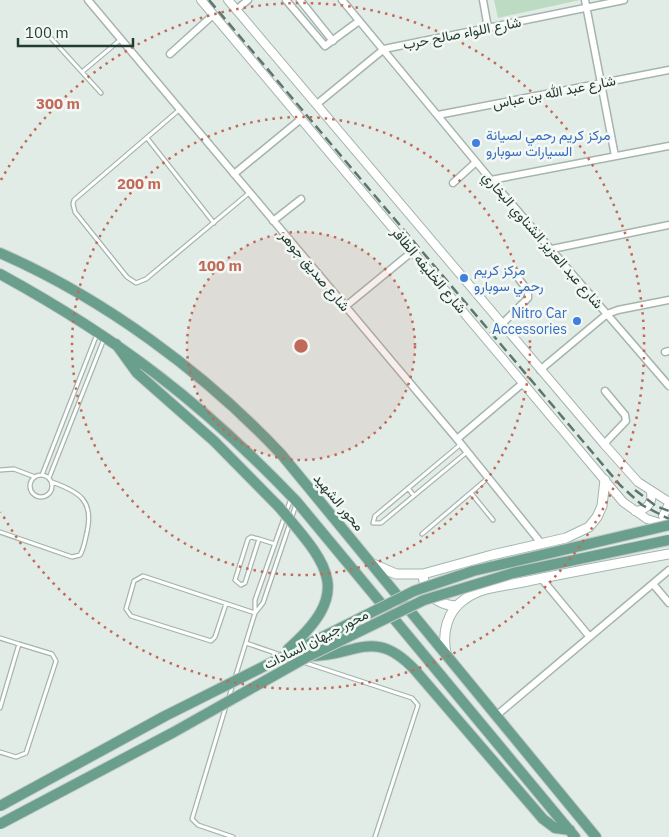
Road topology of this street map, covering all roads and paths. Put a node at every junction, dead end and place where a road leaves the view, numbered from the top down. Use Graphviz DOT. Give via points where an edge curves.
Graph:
graph roads {
  1 [pos="88,0"];
  2 [pos="200,0"];
  3 [pos="228,0"];
  4 [pos="248,0"];
  5 [pos="286,0"];
  6 [pos="300,0"];
  7 [pos="342,0"];
  8 [pos="483,0"];
  9 [pos="585,0"];
  10 [pos="624,0"];
  11 [pos="586,8"];
  12 [pos="236,10"];
  13 [pos="213,15"];
  14 [pos="360,20"];
  15 [pos="488,28"];
  16 [pos="50,37"];
  17 [pos="120,40"];
  18 [pos="333,41"];
  19 [pos="384,49"];
  20 [pos="170,54"];
  21 [pos="669,70"];
  22 [pos="82,72"];
  23 [pos="600,82"];
  24 [pos="101,93"];
  25 [pos="317,104"];
  26 [pos="179,110"];
  27 [pos="438,115"];
  28 [pos="301,119"];
  29 [pos="147,138"];
  30 [pos="669,146"];
  31 [pos="615,156"];
  32 [pos="476,162"];
  33 [pos="234,174"];
  34 [pos="491,180"];
  35 [pos="453,183"];
  36 [pos="250,193"];
  37 [pos="301,199"];
  38 [pos="273,222"];
  39 [pos="214,223"];
  40 [pos="669,225"];
  41 [pos="552,249"];
  42 [pos="413,251"];
  43 [pos="0,253"];
  44 [pos="0,274"];
  45 [pos="516,275"];
  46 [pos="669,300"];
  47 [pos="346,306"];
  48 [pos="607,314"];
  49 [pos="502,324"];
  50 [pos="106,336"];
  51 [pos="540,370"];
  52 [pos="524,383"];
  53 [pos="669,386"];
  54 [pos="605,391"];
  55 [pos="459,441"];
  56 [pos="604,444"];
  57 [pos="468,452"];
  58 [pos="0,470"];
  59 [pos="42,475"];
  60 [pos="35,477"];
  61 [pos="50,478"];
  62 [pos="489,478"];
  63 [pos="605,480"];
  64 [pos="52,482"];
  65 [pos="408,488"];
  66 [pos="651,492"];
  67 [pos="471,493"];
  68 [pos="414,496"];
  69 [pos="294,499"];
  70 [pos="669,503"];
  71 [pos="635,511"];
  72 [pos="494,520"];
  73 [pos="669,526"];
  74 [pos="0,532"];
  75 [pos="422,534"];
  76 [pos="259,540"];
  77 [pos="669,540"];
  78 [pos="541,543"];
  79 [pos="274,544"];
  80 [pos="669,554"];
  81 [pos="373,564"];
  82 [pos="669,570"];
  83 [pos="423,574"];
  84 [pos="541,578"];
  85 [pos="653,584"];
  86 [pos="668,600"];
  87 [pos="226,604"];
  88 [pos="456,606"];
  89 [pos="255,613"];
  90 [pos="589,636"];
  91 [pos="0,638"];
  92 [pos="246,643"];
  93 [pos="19,644"];
  94 [pos="446,653"];
  95 [pos="309,656"];
  96 [pos="275,660"];
  97 [pos="0,708"];
  98 [pos="497,716"];
  99 [pos="0,752"];
  100 [pos="0,806"];
  101 [pos="0,824"];
  102 [pos="573,834"];
  103 [pos="233,837"];
  104 [pos="375,837"];
  105 [pos="596,837"];
  1 -- 17 [label="street, شارع صديق جوهر"];
  2 -- 13 [label="street, شارع الخليفه الظافر"];
  3 -- 12 [label="street, شارع الخليفه الظافر"];
  4 -- 12 [label="street"];
  5 -- 18 [label="street" via="324,45 328,46"];
  6 -- 18 [label="street"];
  7 -- 14 [label="street, شارع عبد العزيز الشناوي البخاري"];
  8 -- 15 [label="street"];
  9 -- 11 [label="street"];
  10 -- 11 [label="street, شارع اللواء صالح حرب"];
  11 -- 15 [label="street, شارع اللواء صالح حرب"];
  11 -- 23 [label="street"];
  12 -- 25 [label="street, شارع الخليفه الظافر"];
  13 -- 20 [label="street"];
  13 -- 28 [label="street, شارع الخليفه الظافر"];
  14 -- 18 [label="street"];
  14 -- 19 [label="street, شارع عبد العزيز الشناوي البخاري"];
  15 -- 19 [label="street, شارع اللواء صالح حرب"];
  16 -- 22 [label="lane"];
  17 -- 22 [label="lane"];
  17 -- 26 [label="street, شارع صديق جوهر"];
  19 -- 25 [label="street, شارع اللواء صالح حرب"];
  19 -- 27 [label="street, شارع عبد العزيز الشناوي البخاري"];
  21 -- 23 [label="street, شارع عبد الله بن عباس"];
  22 -- 24 [label="lane"];
  23 -- 27 [label="street, شارع عبد الله بن عباس"];
  23 -- 31 [label="street"];
  25 -- 49 [label="street, شارع الخليفه الظافر"];
  26 -- 29 [label="lane"];
  26 -- 33 [label="street, شارع صديق جوهر"];
  27 -- 32 [label="street, شارع عبد العزيز الشناوي البخاري"];
  28 -- 33 [label="street"];
  28 -- 42 [label="street, شارع الخليفه الظافر"];
  29 -- 39 [label="lane"];
  29 -- 39 [label="lane" via="74,200 75,212 127,277 136,282 146,279"];
  30 -- 31 [label="street"];
  31 -- 34 [label="street"];
  32 -- 34 [label="street, شارع عبد العزيز الشناوي البخاري"];
  32 -- 35 [label="street"];
  33 -- 36 [label="street, شارع صديق جوهر"];
  34 -- 41 [label="street, شارع عبد العزيز الشناوي البخاري"];
  36 -- 38 [label="street, شارع صديق جوهر"];
  36 -- 39 [label="lane"];
  37 -- 38 [label="street"];
  38 -- 47 [label="street, شارع صديق جوهر"];
  40 -- 41 [label="street"];
  41 -- 48 [label="street, شارع عبد العزيز الشناوي البخاري"];
  42 -- 47 [label="street"];
  42 -- 52 [label="street, شارع الخليفه الظافر"];
  43 -- 81 [label="main road, محور الشهيد" via="66,286 115,316 217,392 281,454"];
  44 -- 50 [label="main road"];
  45 -- 49 [label="street" via="528,291 528,298"];
  46 -- 48 [label="street"];
  47 -- 55 [label="street, شارع صديق جوهر"];
  48 -- 51 [label="street"];
  48 -- 53 [label="street, شارع عبد العزيز الشناوي البخاري"];
  49 -- 51 [label="street, شارع الخليفه الظافر"];
  50 -- 59 [label="lane"];
  50 -- 61 [label="lane"];
  50 -- 69 [label="main road" via="165,378 213,418"];
  50 -- 96 [label="main road, bridge" via="136,373 214,441 279,507 322,561 327,583 324,607 310,629"];
  51 -- 56 [label="street, شارع الخليفه الظافر"];
  52 -- 55 [label="street"];
  52 -- 63 [label="street, شارع الخليفه الظافر"];
  54 -- 56 [label="street" via="625,415 626,421"];
  55 -- 57 [label="street, شارع صديق جوهر"];
  55 -- 65 [label="lane"];
  56 -- 66 [label="street, شارع الخليفه الظافر"];
  57 -- 62 [label="street, شارع صديق جوهر"];
  57 -- 68 [label="lane"];
  58 -- 60 [label="lane" via="14,469"];
  59 -- 60 [label="lane"];
  59 -- 61 [label="lane"];
  60 -- 64 [label="lane" via="30,490 38,498 48,496 53,488"];
  61 -- 64 [label="lane"];
  62 -- 67 [label="lane"];
  62 -- 78 [label="street, شارع صديق جوهر"];
  63 -- 71 [label="street, شارع الخليفه الظافر"];
  63 -- 78 [label="main road" via="602,506 589,527 566,538"];
  64 -- 74 [label="lane" via="76,492 89,508 90,520 80,555 72,557"];
  65 -- 68 [label="lane"];
  65 -- 68 [label="lane" via="375,516 373,523 381,524"];
  66 -- 70 [label="street, شارع الخليفه الظافر"];
  66 -- 71 [label="street" via="649,505"];
  67 -- 72 [label="lane"];
  67 -- 75 [label="lane"];
  69 -- 79 [label="lane"];
  69 -- 89 [label="lane" via="263,603"];
  69 -- 102 [label="main road"];
  70 -- 73 [label="street" via="663,516"];
  71 -- 73 [label="street, شارع الخليفه الظافر"];
  73 -- 96 [label="main road, محور جيهان السادات, bridge" via="438,582"];
  76 -- 76 [label="lane" via="248,539 235,580 237,583 245,584"];
  76 -- 79 [label="lane"];
  77 -- 95 [label="main road, محور جيهان السادات, bridge" via="513,573 447,592"];
  78 -- 83 [label="main road"];
  79 -- 89 [label="lane" via="255,600"];
  80 -- 84 [label="main road"];
  81 -- 83 [label="main road" via="396,574"];
  81 -- 94 [label="main road, محور الشهيد"];
  82 -- 85 [label="street"];
  83 -- 88 [label="main road" via="425,585 435,599"];
  84 -- 88 [label="main road" via="477,592"];
  84 -- 90 [label="street"];
  85 -- 86 [label="street"];
  85 -- 90 [label="street"];
  87 -- 87 [label="lane" via="211,641 131,616 126,609 134,581 143,576"];
  87 -- 89 [label="lane"];
  88 -- 94 [label="main road" via="444,632"];
  89 -- 92 [label="lane"];
  90 -- 98 [label="street"];
  91 -- 93 [label="lane"];
  92 -- 103 [label="lane" via="192,815 198,825"];
  92 -- 104 [label="lane" via="416,701 417,711"];
  93 -- 97 [label="lane"];
  93 -- 99 [label="lane" via="52,654 55,664 26,753 16,756"];
  94 -- 98 [label="main road, محور الشهيد"];
  95 -- 101 [label="main road, محور جيهان السادات, bridge"];
  95 -- 102 [label="main road" via="360,646 374,646 398,655 421,677 543,820"];
  96 -- 100 [label="main road, محور جيهان السادات, bridge"];
  98 -- 105 [label="main road, محور الشهيد"];
}
